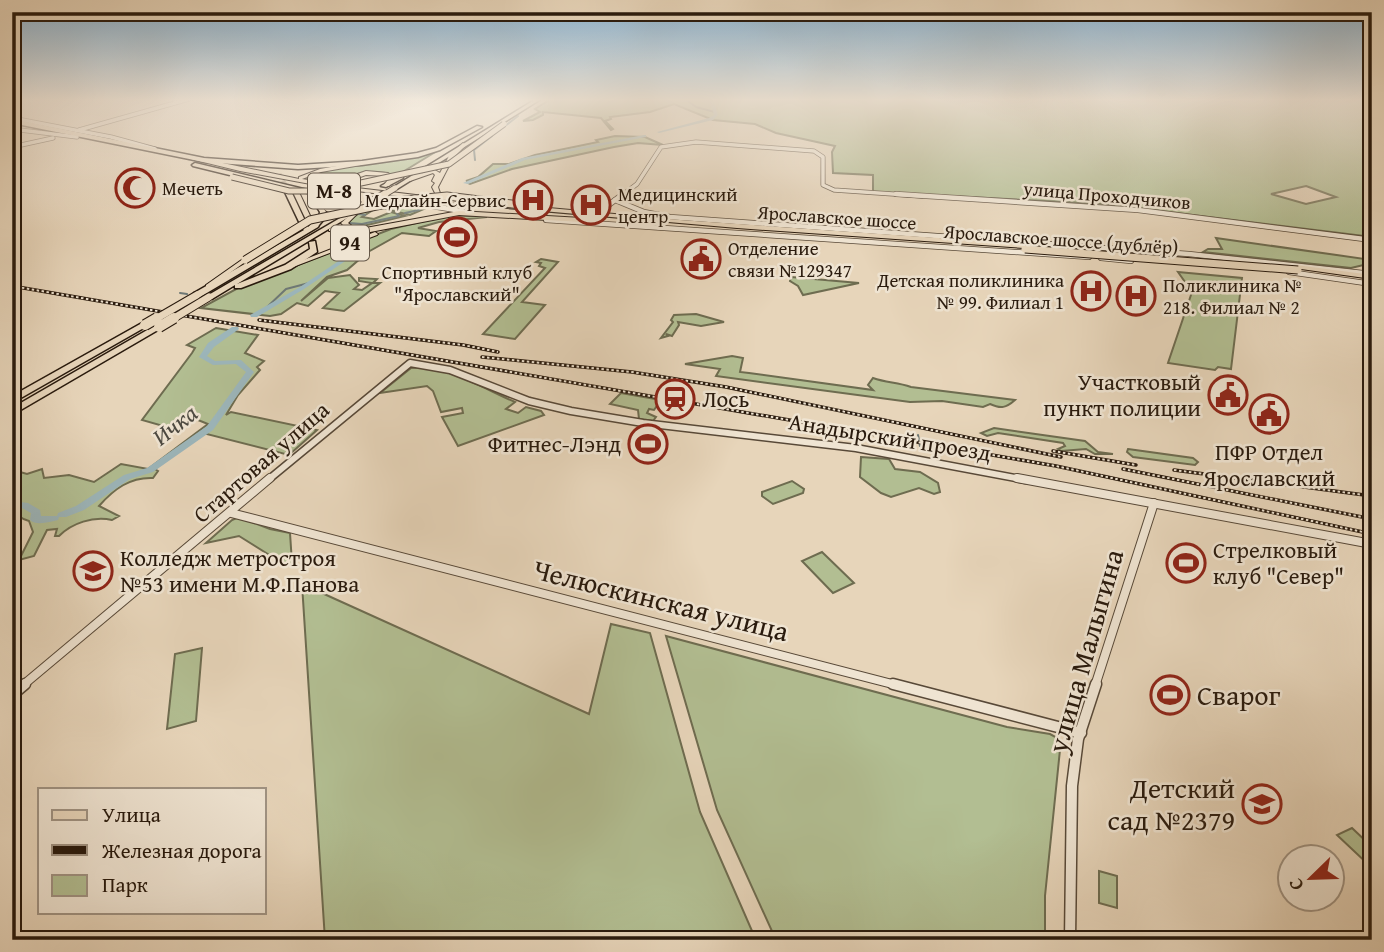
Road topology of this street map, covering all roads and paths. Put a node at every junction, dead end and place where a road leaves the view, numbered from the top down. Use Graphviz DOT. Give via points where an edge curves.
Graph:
graph roads {
  1 [pos="32,143"];
  2 [pos="117,143"];
  3 [pos="119,143"];
  4 [pos="123,143"];
  5 [pos="447,143"];
  6 [pos="458,143"];
  7 [pos="477,143"];
  8 [pos="682,143"];
  9 [pos="708,143"];
  10 [pos="464,144"];
  11 [pos="12,148"];
  12 [pos="159,151"];
  13 [pos="445,153"];
  14 [pos="177,158"];
  15 [pos="380,161"];
  16 [pos="244,164"];
  17 [pos="279,174"];
  18 [pos="301,178"];
  19 [pos="264,180"];
  20 [pos="408,180"];
  21 [pos="385,186"];
  22 [pos="286,187"];
  23 [pos="294,188"];
  24 [pos="401,198"];
  25 [pos="360,200"];
  26 [pos="615,200"];
  27 [pos="464,203"];
  28 [pos="419,204"];
  29 [pos="471,213"];
  30 [pos="603,213"];
  31 [pos="586,214"];
  32 [pos="538,219"];
  33 [pos="412,221"];
  34 [pos="628,221"];
  35 [pos="723,226"];
  36 [pos="309,227"];
  37 [pos="812,227"];
  38 [pos="331,230"];
  39 [pos="1372,240"];
  40 [pos="313,242"];
  41 [pos="1025,247"];
  42 [pos="1189,254"];
  43 [pos="1195,263"];
  44 [pos="288,267"];
  45 [pos="1372,279"];
  46 [pos="197,295"];
  47 [pos="209,297"];
  48 [pos="405,365"];
  49 [pos="12,400"];
  50 [pos="12,412"];
  51 [pos="1154,503"];
  52 [pos="231,513"];
  53 [pos="1372,544"];
  54 [pos="12,695"];
  55 [pos="1080,733"];
  56 [pos="1070,940"];
  1 -- 11 [label="street"];
  2 -- 14 [label="highway, Ярославское шоссе / М-8"];
  3 -- 12 [label="highway, Ярославское шоссе / М-8"];
  4 -- 12 [label="street"];
  5 -- 15 [label="highway" via="432,151"];
  6 -- 13 [label="highway"];
  7 -- 14 [label="highway, bridge" via="449,164 347,187 289,191"];
  8 -- 26 [label="street, улица Проходчиков" via="658,149 637,184"];
  9 -- 39 [label="street, улица Проходчиков" via="814,151 823,157 822,185 839,191 1140,210"];
  10 -- 13 [label="highway"];
  10 -- 27 [label="main road" via="449,160 435,190 442,197"];
  12 -- 14 [label="highway, Ярославское шоссе / М-8"];
  13 -- 20 [label="highway"];
  13 -- 21 [label="highway"];
  14 -- 16 [label="highway"];
  14 -- 19 [label="highway, Ярославское шоссе / М-8"];
  14 -- 25 [label="main road, Ярославское шоссе / М-8"];
  15 -- 16 [label="highway" via="312,167"];
  15 -- 18 [label="main road"];
  16 -- 17 [label="highway"];
  19 -- 25 [label="main road, Ярославское шоссе / М-8"];
  19 -- 36 [label="highway" via="313,194 323,215"];
  20 -- 24 [label="main road" via="426,172 438,173 427,193"];
  20 -- 25 [label="highway, bridge"];
  21 -- 25 [label="highway"];
  21 -- 25 [label="main road" via="390,177 379,173 346,180"];
  22 -- 36 [label="highway"];
  23 -- 36 [label="main road, 94"];
  24 -- 25 [label="main road, Ярославское шоссе / М-8"];
  24 -- 27 [label="main road, Ярославское шоссе"];
  24 -- 28 [label="main road, Ярославское шоссе (дублёр)"];
  24 -- 34 [label="main road, Ярославское шоссе"];
  25 -- 25 [label="main road, 94" via="337,211 327,210 318,196 329,193"];
  25 -- 28 [label="main road" via="345,225 358,228 417,215 425,209"];
  25 -- 36 [label="highway"];
  25 -- 47 [label="highway"];
  26 -- 30 [label="street"];
  26 -- 37 [label="street, Ярославское шоссе (дублёр)" via="670,217"];
  27 -- 31 [label="main road, Ярославское шоссе"];
  28 -- 29 [label="street, Ярославское шоссе (дублёр)"];
  29 -- 32 [label="main road, Ярославское шоссе (дублёр)"];
  29 -- 33 [label="main road, 94"];
  30 -- 31 [label="main road, Ярославское шоссе"];
  30 -- 35 [label="main road, Ярославское шоссе"];
  31 -- 46 [label="main road, bridge" via="447,196 335,213 301,223"];
  32 -- 34 [label="main road, Ярославское шоссе (дублёр)"];
  32 -- 43 [label="street, Ярославское шоссе (дублёр)"];
  33 -- 38 [label="main road, 94" via="365,231"];
  33 -- 44 [label="main road, 94"];
  34 -- 41 [label="main road, Ярославское шоссе"];
  35 -- 37 [label="street"];
  35 -- 41 [label="main road, Ярославское шоссе"];
  36 -- 46 [label="highway"];
  37 -- 42 [label="street, Ярославское шоссе (дублёр)"];
  40 -- 44 [label="highway" via="314,250"];
  41 -- 45 [label="main road, Ярославское шоссе, bridge"];
  42 -- 43 [label="street" via="1181,258"];
  42 -- 45 [label="street, Ярославское шоссе (дублёр)"];
  43 -- 45 [label="street, Ярославское шоссе (дублёр)"];
  44 -- 47 [label="highway"];
  46 -- 49 [label="highway, bridge"];
  47 -- 50 [label="highway, bridge"];
  48 -- 51 [label="street, Анадырский проезд" via="417,362 450,370 529,401 593,415 854,448"];
  48 -- 52 [label="street, Стартовая улица"];
  51 -- 53 [label="street, Анадырский проезд"];
  51 -- 55 [label="street, улица Малыгина"];
  52 -- 54 [label="street, Стартовая улица"];
  52 -- 55 [label="street, Челюскинская улица"];
  55 -- 56 [label="street, улица Малыгина" via="1073,786"];
}
